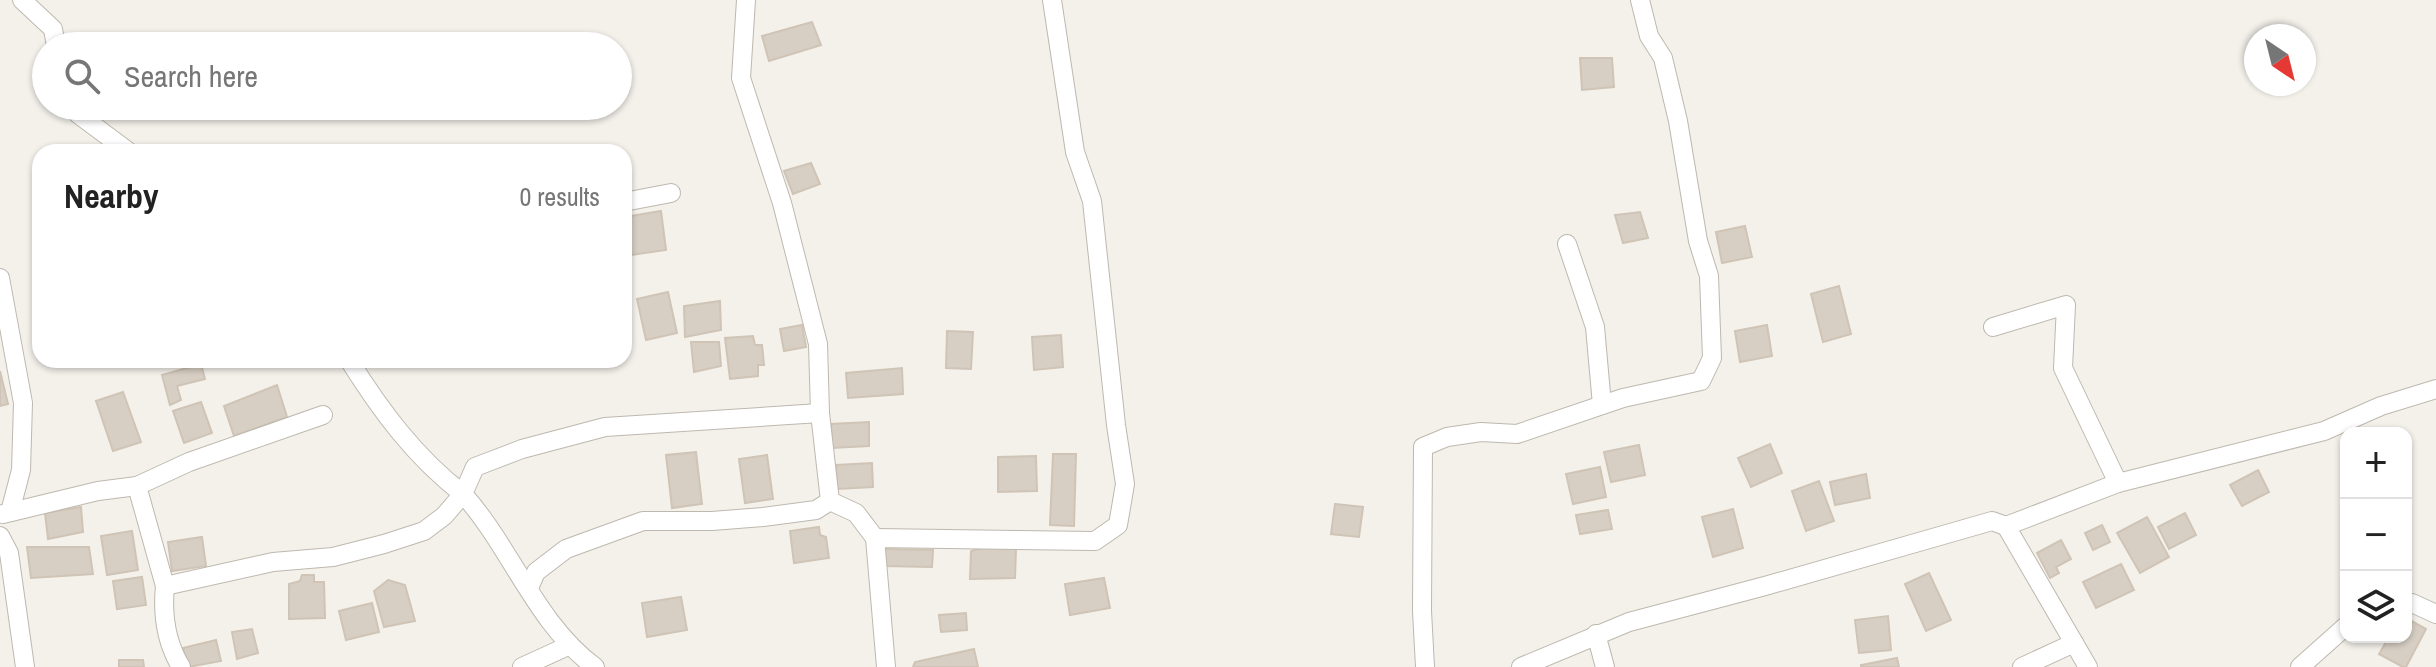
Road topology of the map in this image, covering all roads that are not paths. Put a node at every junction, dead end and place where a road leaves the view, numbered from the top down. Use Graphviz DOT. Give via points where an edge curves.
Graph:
graph roads {
  1 [pos="22,0"];
  2 [pos="746,0"];
  3 [pos="1052,0"];
  4 [pos="1640,0"];
  5 [pos="54,32"];
  6 [pos="86,120"];
  7 [pos="118,144"];
  8 [pos="671,193"];
  9 [pos="632,200"];
  10 [pos="1567,244"];
  11 [pos="0,278"];
  12 [pos="1993,327"];
  13 [pos="354,368"];
  14 [pos="2436,389"];
  15 [pos="1602,405"];
  16 [pos="820,413"];
  17 [pos="323,415"];
  18 [pos="2118,483"];
  19 [pos="137,486"];
  20 [pos="463,494"];
  21 [pos="830,501"];
  22 [pos="5,513"];
  23 [pos="2006,526"];
  24 [pos="0,536"];
  25 [pos="875,538"];
  26 [pos="165,586"];
  27 [pos="529,588"];
  28 [pos="2412,603"];
  29 [pos="2436,614"];
  30 [pos="2340,631"];
  31 [pos="1596,634"];
  32 [pos="2074,643"];
  33 [pos="570,645"];
  34 [pos="25,667"];
  35 [pos="181,667"];
  36 [pos="522,667"];
  37 [pos="595,667"];
  38 [pos="886,667"];
  39 [pos="1425,667"];
  40 [pos="1521,667"];
  41 [pos="1605,667"];
  42 [pos="2022,667"];
  43 [pos="2088,667"];
  44 [pos="2300,667"];
  1 -- 5 [label="street"];
  2 -- 16 [label="street" via="741,78 782,203 818,344"];
  3 -- 25 [label="street" via="1075,152 1092,201 1125,484 1118,525 1095,541"];
  4 -- 15 [label="street" via="1649,36 1663,58 1678,121 1709,276 1712,358 1701,381"];
  6 -- 7 [label="street"];
  8 -- 9 [label="street"];
  10 -- 15 [label="street" via="1595,327"];
  11 -- 22 [label="street" via="23,403 21,470"];
  12 -- 18 [label="street" via="2066,305 2063,368"];
  13 -- 20 [label="street" via="407,443"];
  14 -- 18 [label="street" via="2324,431"];
  15 -- 39 [label="street" via="1517,434 1447,437 1423,447"];
  16 -- 20 [label="street" via="605,427 475,467"];
  16 -- 21 [label="street"];
  17 -- 19 [label="street"];
  18 -- 23 [label="street"];
  19 -- 22 [label="street"];
  19 -- 26 [label="street"];
  20 -- 26 [label="street" via="424,531 384,544"];
  20 -- 27 [label="street"];
  21 -- 25 [label="street" via="856,513"];
  21 -- 27 [label="street" via="816,510 763,517 643,521 566,549 536,572"];
  23 -- 31 [label="street" via="1992,521"];
  23 -- 32 [label="street"];
  24 -- 34 [label="street" via="9,553"];
  25 -- 38 [label="street"];
  26 -- 35 [label="street" via="169,648"];
  27 -- 33 [label="street"];
  28 -- 29 [label="street"];
  30 -- 44 [label="street"];
  31 -- 40 [label="street"];
  31 -- 41 [label="street"];
  32 -- 42 [label="street"];
  32 -- 43 [label="street"];
  33 -- 36 [label="street"];
  33 -- 37 [label="street"];
}
